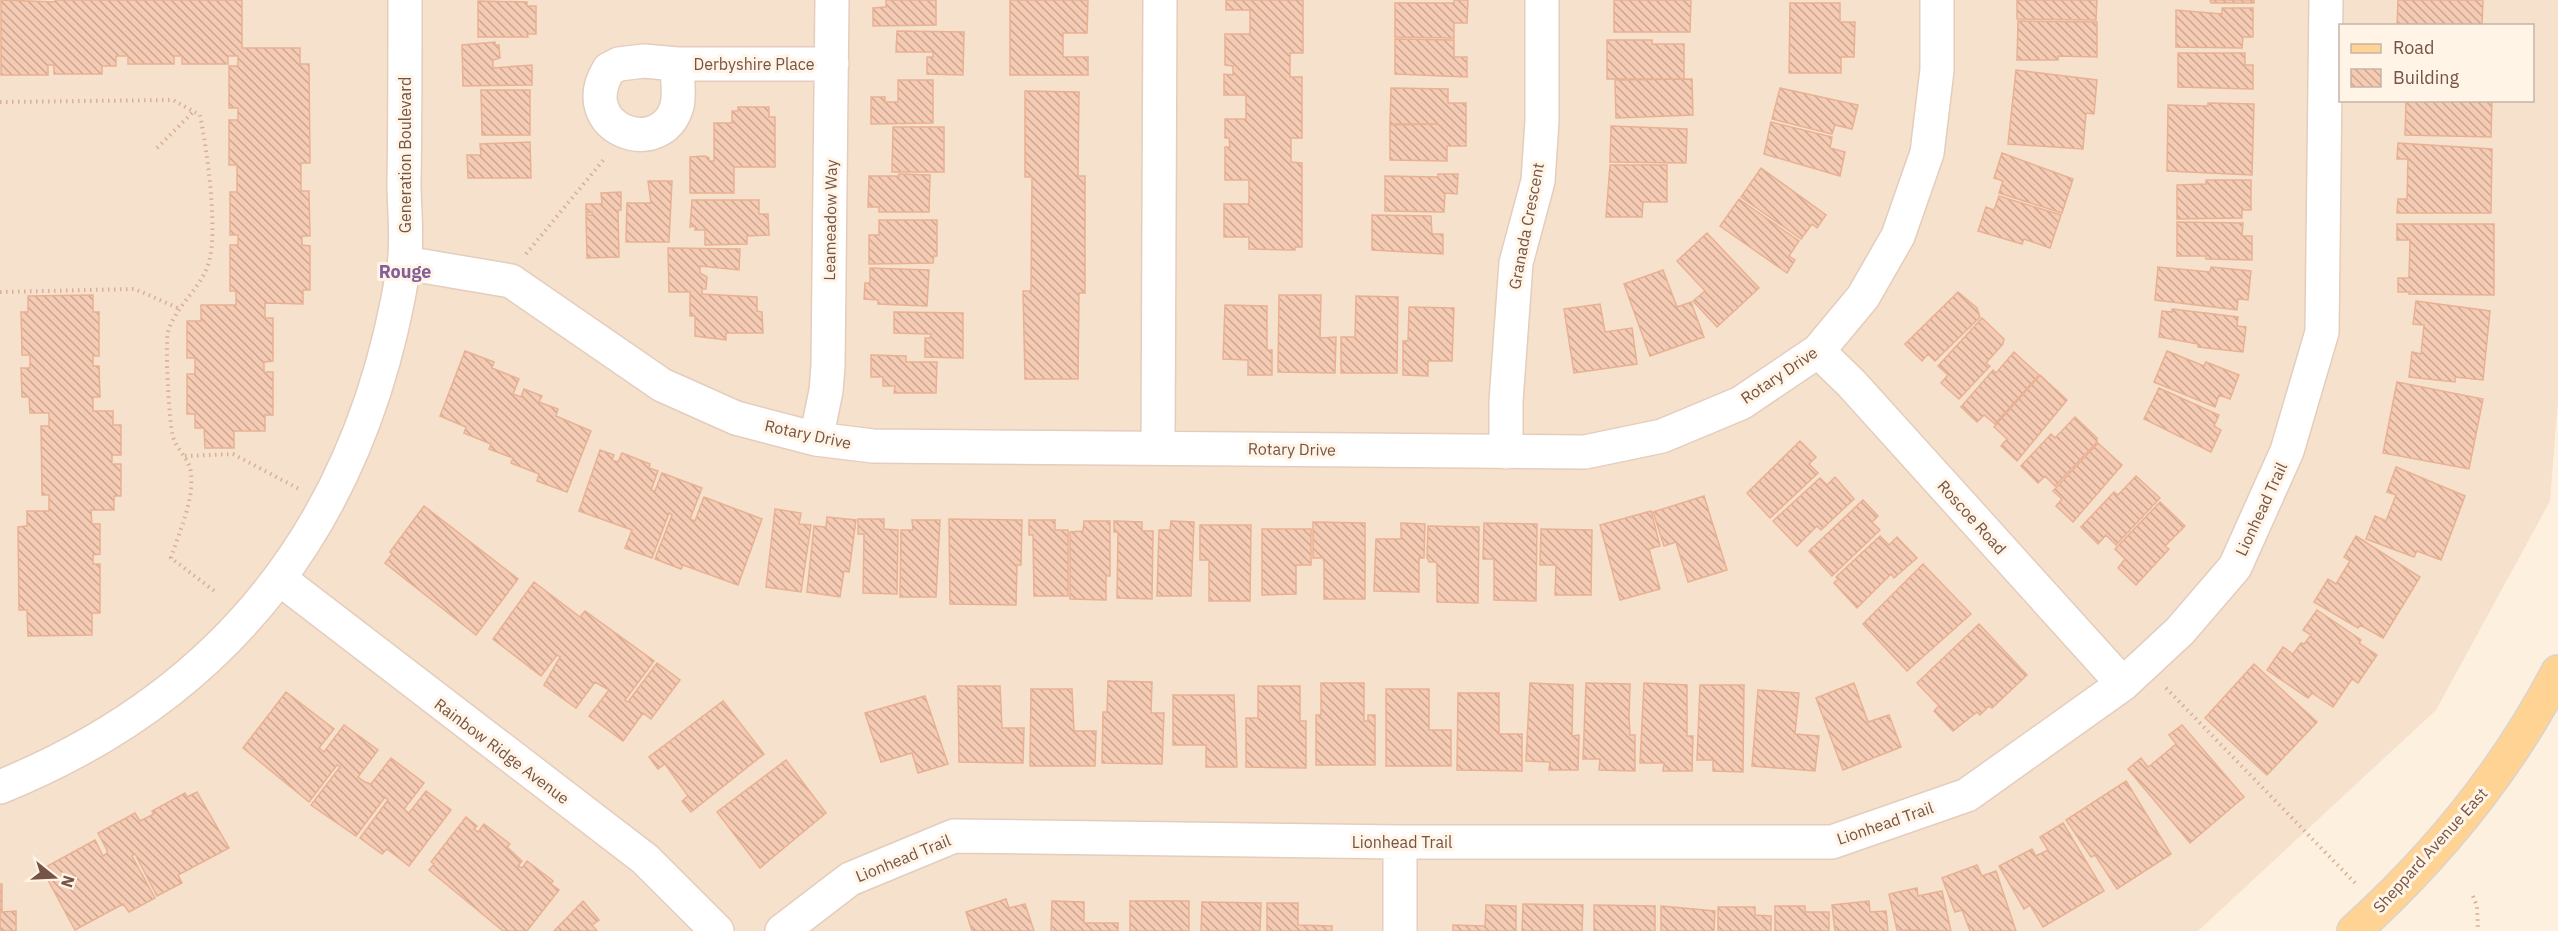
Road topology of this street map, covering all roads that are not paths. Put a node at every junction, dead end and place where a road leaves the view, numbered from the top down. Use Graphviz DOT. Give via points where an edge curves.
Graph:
graph roads {
  1 [pos="405,0"];
  2 [pos="832,0"];
  3 [pos="1160,0"];
  4 [pos="1542,0"];
  5 [pos="1937,0"];
  6 [pos="2326,0"];
  7 [pos="676,64"];
  8 [pos="832,64"];
  9 [pos="405,263"];
  10 [pos="1818,351"];
  11 [pos="816,439"];
  12 [pos="1158,447"];
  13 [pos="1506,452"];
  14 [pos="280,579"];
  15 [pos="2558,672"];
  16 [pos="2134,675"];
  17 [pos="0,787"];
  18 [pos="1400,842"];
  19 [pos="717,931"];
  20 [pos="783,931"];
  21 [pos="1400,931"];
  22 [pos="2354,931"];
  1 -- 9 [label="street, Generation Boulevard"];
  2 -- 8 [label="street, Leameadow Way"];
  3 -- 12 [label="street"];
  4 -- 13 [label="street, Granada Crescent" via="1538,181 1516,263"];
  5 -- 10 [label="street, Rotary Drive" via="1937,70 1927,153 1898,236 1863,297"];
  6 -- 16 [label="street, Lionhead Trail" via="2322,332 2287,452 2235,567 2180,631"];
  7 -- 7 [label="street, Derbyshire Place" via="677,105 664,126 640,135 616,128 606,118 599,93 609,69 644,61"];
  7 -- 8 [label="street, Derbyshire Place"];
  8 -- 11 [label="street, Leameadow Way" via="828,366"];
  9 -- 11 [label="street, Rotary Drive" via="511,281 662,385 736,418"];
  9 -- 14 [label="street, Generation Boulevard" via="383,364 346,466 304,545"];
  10 -- 13 [label="street, Rotary Drive" via="1741,403 1662,436 1586,452"];
  10 -- 16 [label="street, Roscoe Road"];
  11 -- 12 [label="street, Rotary Drive" via="873,446"];
  12 -- 13 [label="street, Rotary Drive"];
  14 -- 17 [label="street, Generation Boulevard" via="203,663 129,721 45,768"];
  14 -- 19 [label="street, Rainbow Ridge Avenue" via="645,860"];
  15 -- 22 [label="main road, Sheppard Avenue East" via="2535,716 2483,794"];
  16 -- 18 [label="street, Lionhead Trail" via="1967,795 1832,842"];
  18 -- 20 [label="street, Lionhead Trail" via="954,836 850,879"];
  18 -- 21 [label="street"];
}
